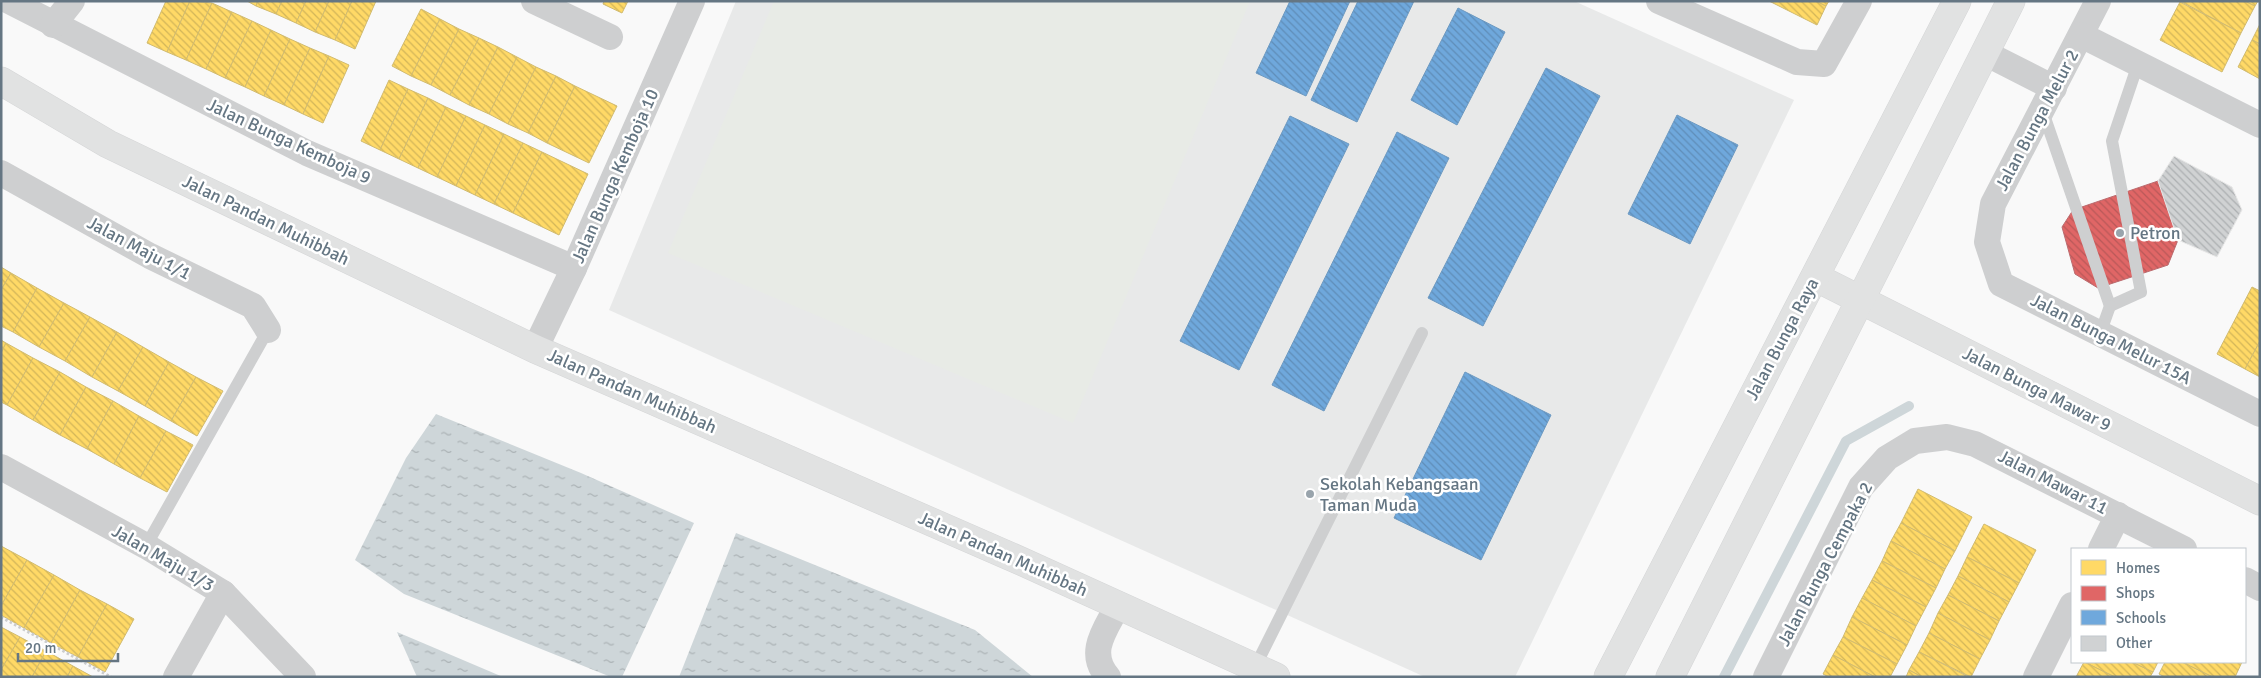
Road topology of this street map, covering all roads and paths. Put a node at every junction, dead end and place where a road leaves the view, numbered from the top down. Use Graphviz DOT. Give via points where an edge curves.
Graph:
graph roads {
  1 [pos="9,1"];
  2 [pos="72,1"];
  3 [pos="534,1"];
  4 [pos="692,1"];
  5 [pos="1659,1"];
  6 [pos="1859,1"];
  7 [pos="1956,1"];
  8 [pos="2011,1"];
  9 [pos="2098,1"];
  10 [pos="53,25"];
  11 [pos="2081,35"];
  12 [pos="610,37"];
  13 [pos="1985,53"];
  14 [pos="2138,64"];
  15 [pos="1,81"];
  16 [pos="2048,99"];
  17 [pos="2260,125"];
  18 [pos="1,173"];
  19 [pos="1988,242"];
  20 [pos="574,268"];
  21 [pos="1815,277"];
  22 [pos="1860,299"];
  23 [pos="2110,306"];
  24 [pos="268,330"];
  25 [pos="1422,333"];
  26 [pos="2100,334"];
  27 [pos="534,349"];
  28 [pos="2260,414"];
  29 [pos="1915,441"];
  30 [pos="1,467"];
  31 [pos="2260,501"];
  32 [pos="2118,515"];
  33 [pos="146,546"];
  34 [pos="2102,548"];
  35 [pos="2182,548"];
  36 [pos="2246,581"];
  37 [pos="2260,588"];
  38 [pos="223,593"];
  39 [pos="1118,605"];
  40 [pos="2071,607"];
  41 [pos="1,617"];
  42 [pos="1265,672"];
  43 [pos="111,677"];
  44 [pos="176,677"];
  45 [pos="303,677"];
  46 [pos="1108,677"];
  47 [pos="1608,677"];
  48 [pos="1670,677"];
  49 [pos="1766,677"];
  50 [pos="2036,677"];
  1 -- 10 [label="street, Jalan Bunga Kemboja 9"];
  2 -- 10 [label="street"];
  3 -- 12 [label="street"];
  4 -- 20 [label="street, Jalan Bunga Kemboja 10"];
  5 -- 6 [label="street" via="1797,62 1824,64"];
  7 -- 21 [label="street, Jalan Bunga Raya"];
  8 -- 13 [label="street"];
  9 -- 11 [label="street, Jalan Bunga Melur 2"];
  10 -- 20 [label="street, Jalan Bunga Kemboja 9" via="307,153"];
  11 -- 14 [label="street"];
  11 -- 16 [label="street, Jalan Bunga Melur 2"];
  13 -- 16 [label="street"];
  13 -- 22 [label="street"];
  14 -- 17 [label="street"];
  14 -- 23 [label="lane" via="2112,141 2141,292"];
  15 -- 27 [label="street, Jalan Pandan Muhibbah" via="108,144"];
  16 -- 19 [label="street, Jalan Bunga Melur 2" via="1993,204"];
  16 -- 23 [label="lane"];
  18 -- 24 [label="street, Jalan Maju 1/1" via="150,256 253,306"];
  19 -- 26 [label="street, Jalan Bunga Melur 15A" via="2001,284"];
  20 -- 27 [label="street, Jalan Bunga Kemboja 10"];
  21 -- 22 [label="street, Jalan Bunga Mawar 9"];
  21 -- 47 [label="street, Jalan Bunga Raya"];
  22 -- 31 [label="street, Jalan Bunga Mawar 9"];
  22 -- 48 [label="street"];
  23 -- 26 [label="lane"];
  24 -- 33 [label="lane"];
  25 -- 42 [label="lane"];
  26 -- 28 [label="street, Jalan Bunga Melur 15A"];
  27 -- 39 [label="street, Jalan Pandan Muhibbah"];
  29 -- 32 [label="street, Jalan Mawar 11" via="1946,437 1976,444"];
  29 -- 49 [label="street, Jalan Bunga Cempaka 2" via="1887,458 1861,487"];
  30 -- 33 [label="street, Jalan Maju 1/3"];
  32 -- 34 [label="street"];
  32 -- 35 [label="street, Jalan Mawar 11"];
  33 -- 38 [label="street, Jalan Maju 1/3"];
  36 -- 37 [label="street"];
  38 -- 44 [label="street"];
  38 -- 45 [label="street, Jalan Maju 1/3"];
  39 -- 42 [label="street, Jalan Pandan Muhibbah"];
  39 -- 46 [label="street" via="1098,645 1098,661"];
  40 -- 50 [label="street"];
  41 -- 43 [label="path"];
}
